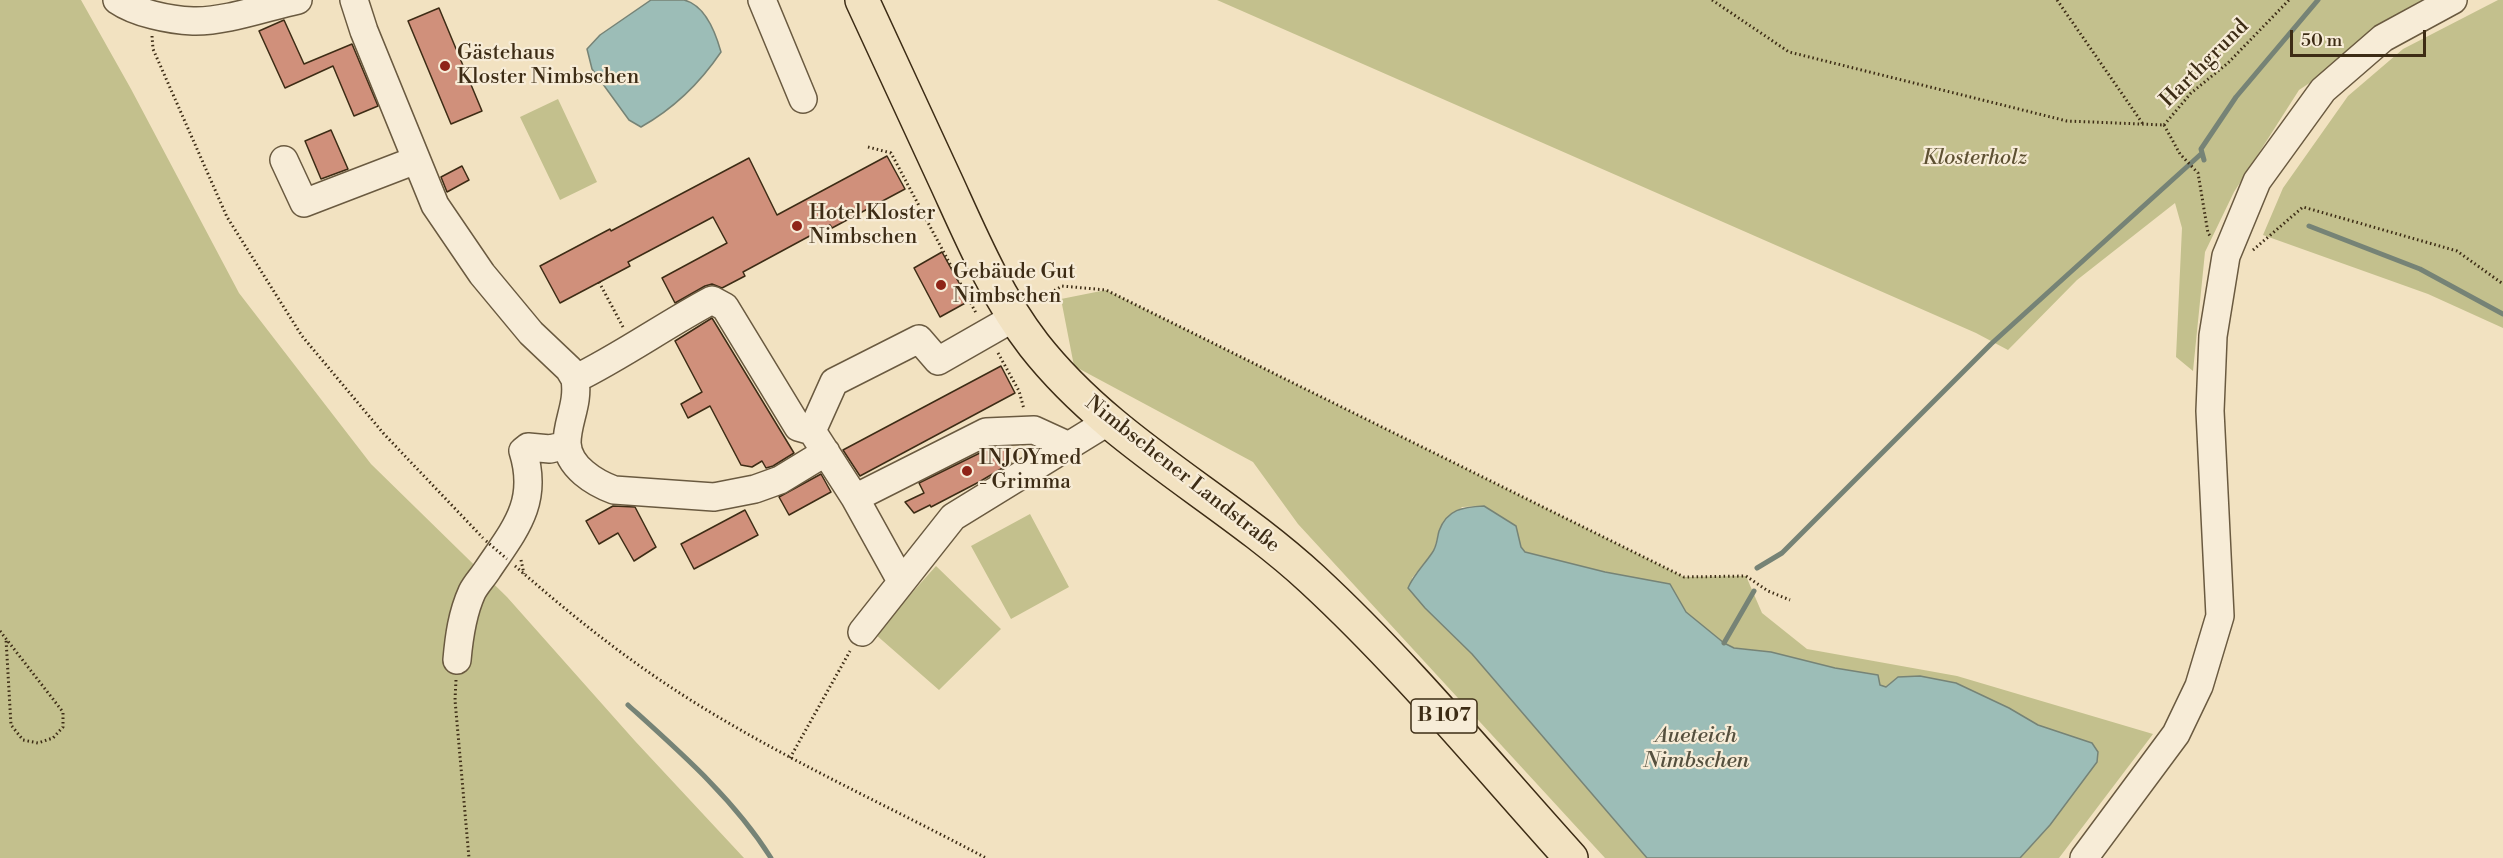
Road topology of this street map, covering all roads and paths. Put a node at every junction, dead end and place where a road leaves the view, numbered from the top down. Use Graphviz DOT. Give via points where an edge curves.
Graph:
graph roads {
  1 [pos="117,0"];
  2 [pos="298,0"];
  3 [pos="354,0"];
  4 [pos="762,0"];
  5 [pos="862,0"];
  6 [pos="1712,0"];
  7 [pos="2057,0"];
  8 [pos="2289,0"];
  9 [pos="2453,0"];
  10 [pos="151,14"];
  11 [pos="803,99"];
  12 [pos="2143,124"];
  13 [pos="2164,125"];
  14 [pos="867,147"];
  15 [pos="284,160"];
  16 [pos="416,160"];
  17 [pos="2226,256"];
  18 [pos="599,282"];
  19 [pos="2503,284"];
  20 [pos="1001,325"];
  21 [pos="623,327"];
  22 [pos="575,379"];
  23 [pos="1109,421"];
  24 [pos="1034,430"];
  25 [pos="819,441"];
  26 [pos="567,445"];
  27 [pos="1070,446"];
  28 [pos="855,498"];
  29 [pos="901,581"];
  30 [pos="1790,600"];
  31 [pos="0,631"];
  32 [pos="862,632"];
  33 [pos="6,639"];
  34 [pos="458,660"];
  35 [pos="790,758"];
  36 [pos="469,858"];
  37 [pos="986,858"];
  38 [pos="1571,858"];
  39 [pos="2084,858"];
  1 -- 10 [label="street"];
  2 -- 10 [label="street" via="193,21"];
  3 -- 16 [label="street"];
  4 -- 11 [label="street"];
  5 -- 20 [label="main road, Nimbschener Landstraße / B 107" via="987,272"];
  6 -- 12 [label="path" via="1789,52 2067,121"];
  7 -- 12 [label="path"];
  8 -- 13 [label="path, Harthgrund"];
  9 -- 17 [label="street" via="2383,38 2323,90 2257,181"];
  10 -- 35 [label="path, bridge" via="153,49 227,217 302,336 384,434 486,541 596,635 658,679"];
  12 -- 13 [label="path"];
  13 -- 17 [label="path, Harthgrund" via="2180,154 2198,173 2208,233"];
  14 -- 20 [label="path" via="891,153"];
  15 -- 16 [label="street" via="304,203"];
  16 -- 22 [label="street" via="435,205 482,274"];
  17 -- 19 [label="path" via="2246,256 2303,207 2457,251"];
  17 -- 39 [label="street" via="2213,336 2210,411 2220,616 2199,686 2176,734"];
  18 -- 21 [label="path"];
  20 -- 23 [label="main road, Nimbschener Landstraße / B 107" via="1035,346"];
  20 -- 24 [label="path" via="1022,405"];
  20 -- 25 [label="street" via="938,361 919,339 834,382"];
  20 -- 30 [label="path" via="1062,286 1106,290 1684,577 1746,576"];
  22 -- 25 [label="street" via="712,300 726,307 798,427"];
  22 -- 26 [label="street" via="578,396"];
  23 -- 27 [label="street"];
  23 -- 38 [label="main road, Nimbschener Landstraße / B 107" via="1264,537 1313,579 1402,669"];
  24 -- 27 [label="street"];
  24 -- 28 [label="street" via="986,432"];
  25 -- 26 [label="street" via="780,480 714,497 607,487 584,473"];
  25 -- 28 [label="street"];
  26 -- 34 [label="street" via="550,449 528,447 523,451 529,488 525,512 473,591 460,627"];
  27 -- 29 [label="street" via="953,517"];
  28 -- 29 [label="street"];
  29 -- 32 [label="street"];
  31 -- 33 [label="path"];
  32 -- 35 [label="path"];
  33 -- 33 [label="path" via="11,725 23,740 38,743 53,738 63,727 63,712"];
  34 -- 36 [label="path" via="455,700"];
  35 -- 37 [label="path"];
}
